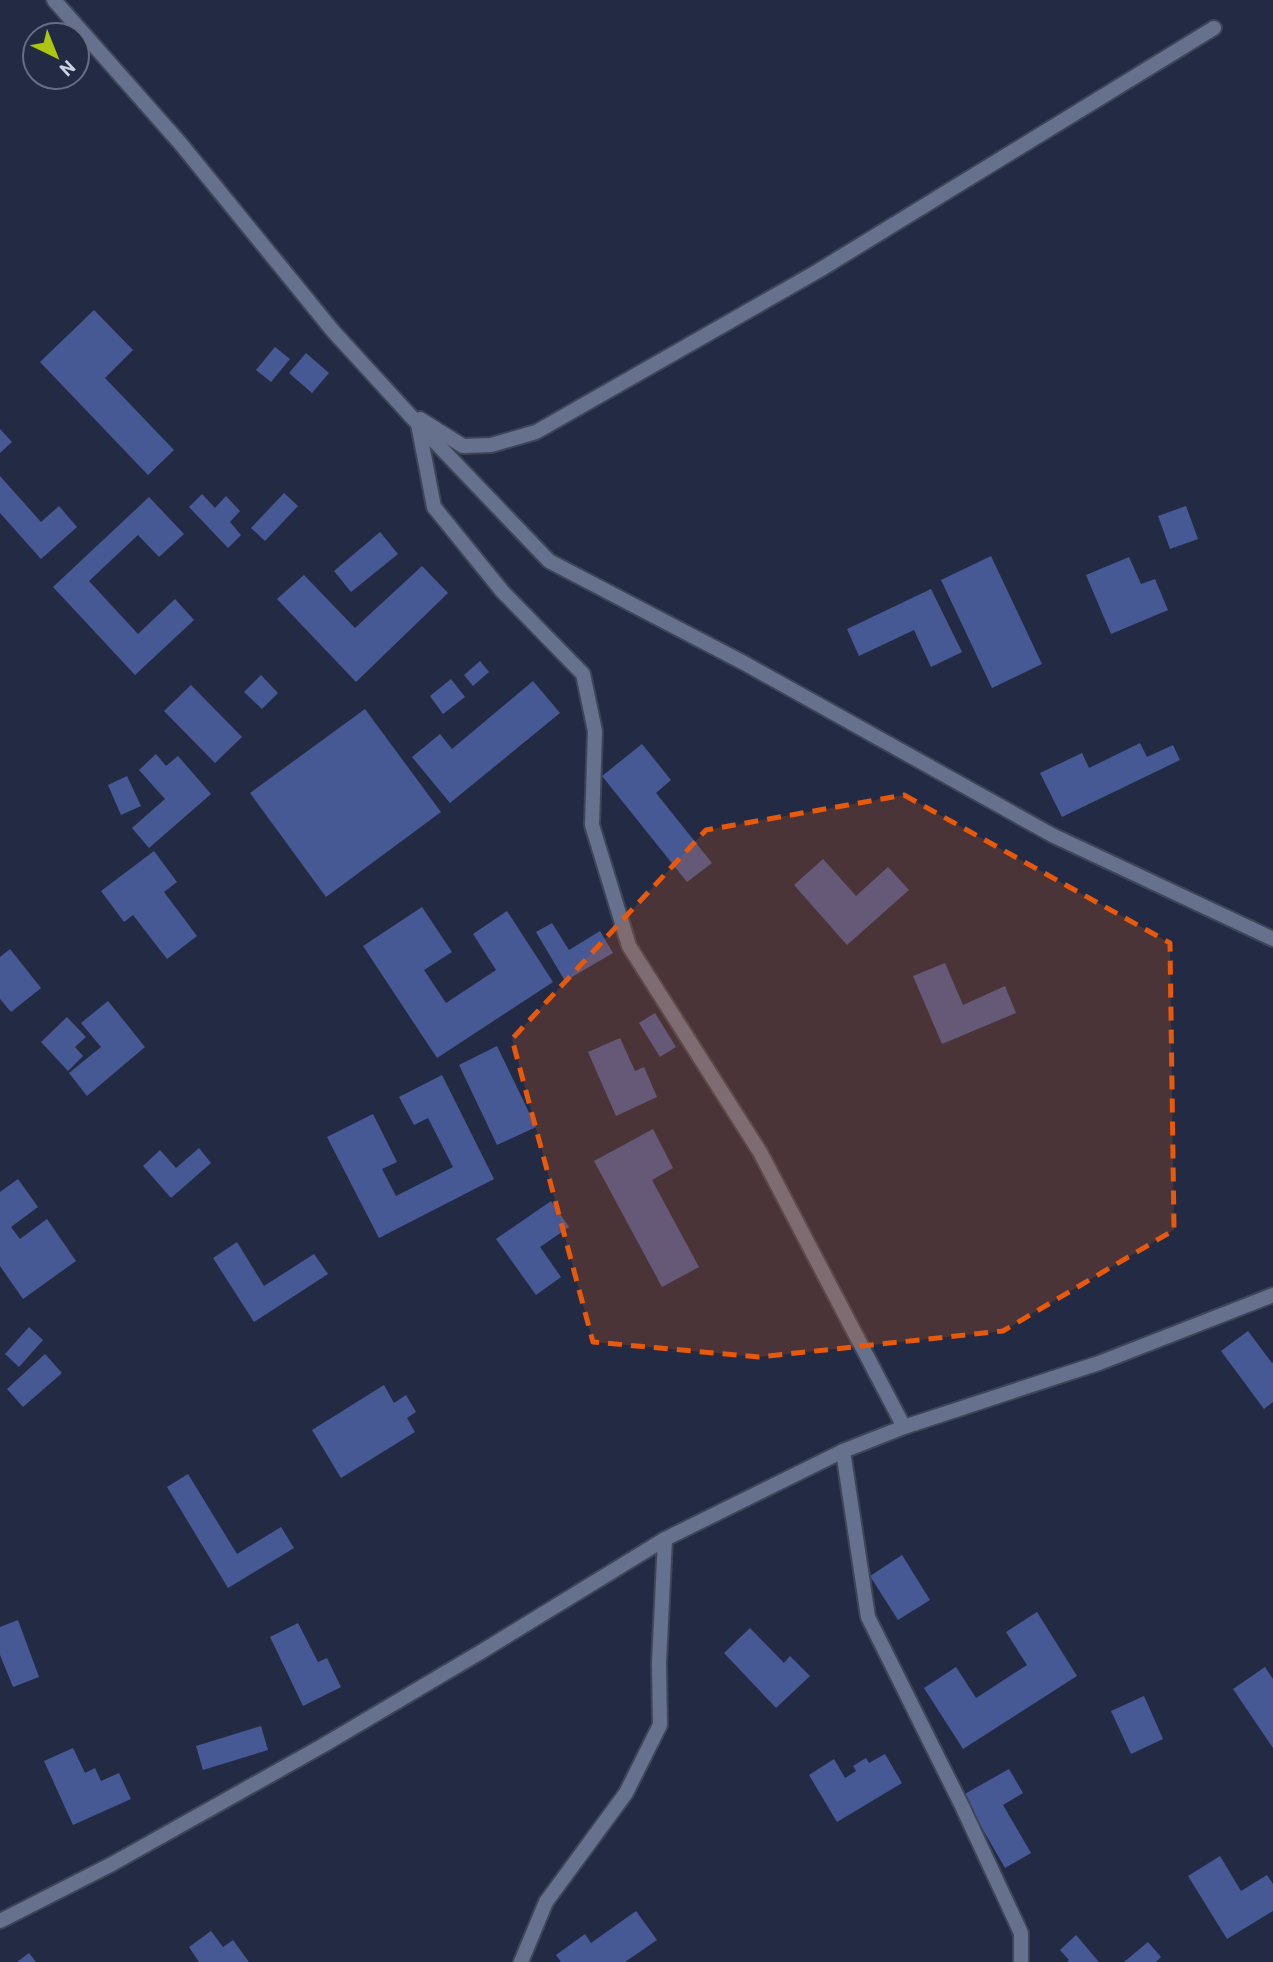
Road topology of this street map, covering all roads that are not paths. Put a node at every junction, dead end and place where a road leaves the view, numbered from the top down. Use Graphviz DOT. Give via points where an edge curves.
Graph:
graph roads {
  1 [pos="54,0"];
  2 [pos="1214,28"];
  3 [pos="404,408"];
  4 [pos="418,424"];
  5 [pos="1273,939"];
  6 [pos="1273,1296"];
  7 [pos="904,1427"];
  8 [pos="844,1451"];
  9 [pos="666,1539"];
  10 [pos="0,1921"];
  11 [pos="521,1962"];
  12 [pos="1021,1962"];
  1 -- 3 [label="street" via="180,143 333,331"];
  2 -- 3 [label="street" via="818,271 536,432 491,445 463,446"];
  3 -- 4 [label="street"];
  4 -- 5 [label="street" via="550,561 1052,835"];
  4 -- 7 [label="street" via="434,507 502,591 583,674 595,731 592,825 629,946 760,1152"];
  6 -- 7 [label="street" via="1099,1363"];
  7 -- 8 [label="street"];
  8 -- 9 [label="street"];
  8 -- 12 [label="street" via="868,1617 1021,1933"];
  9 -- 10 [label="street" via="322,1746"];
  9 -- 11 [label="street" via="660,1725 626,1793 546,1902"];
}
